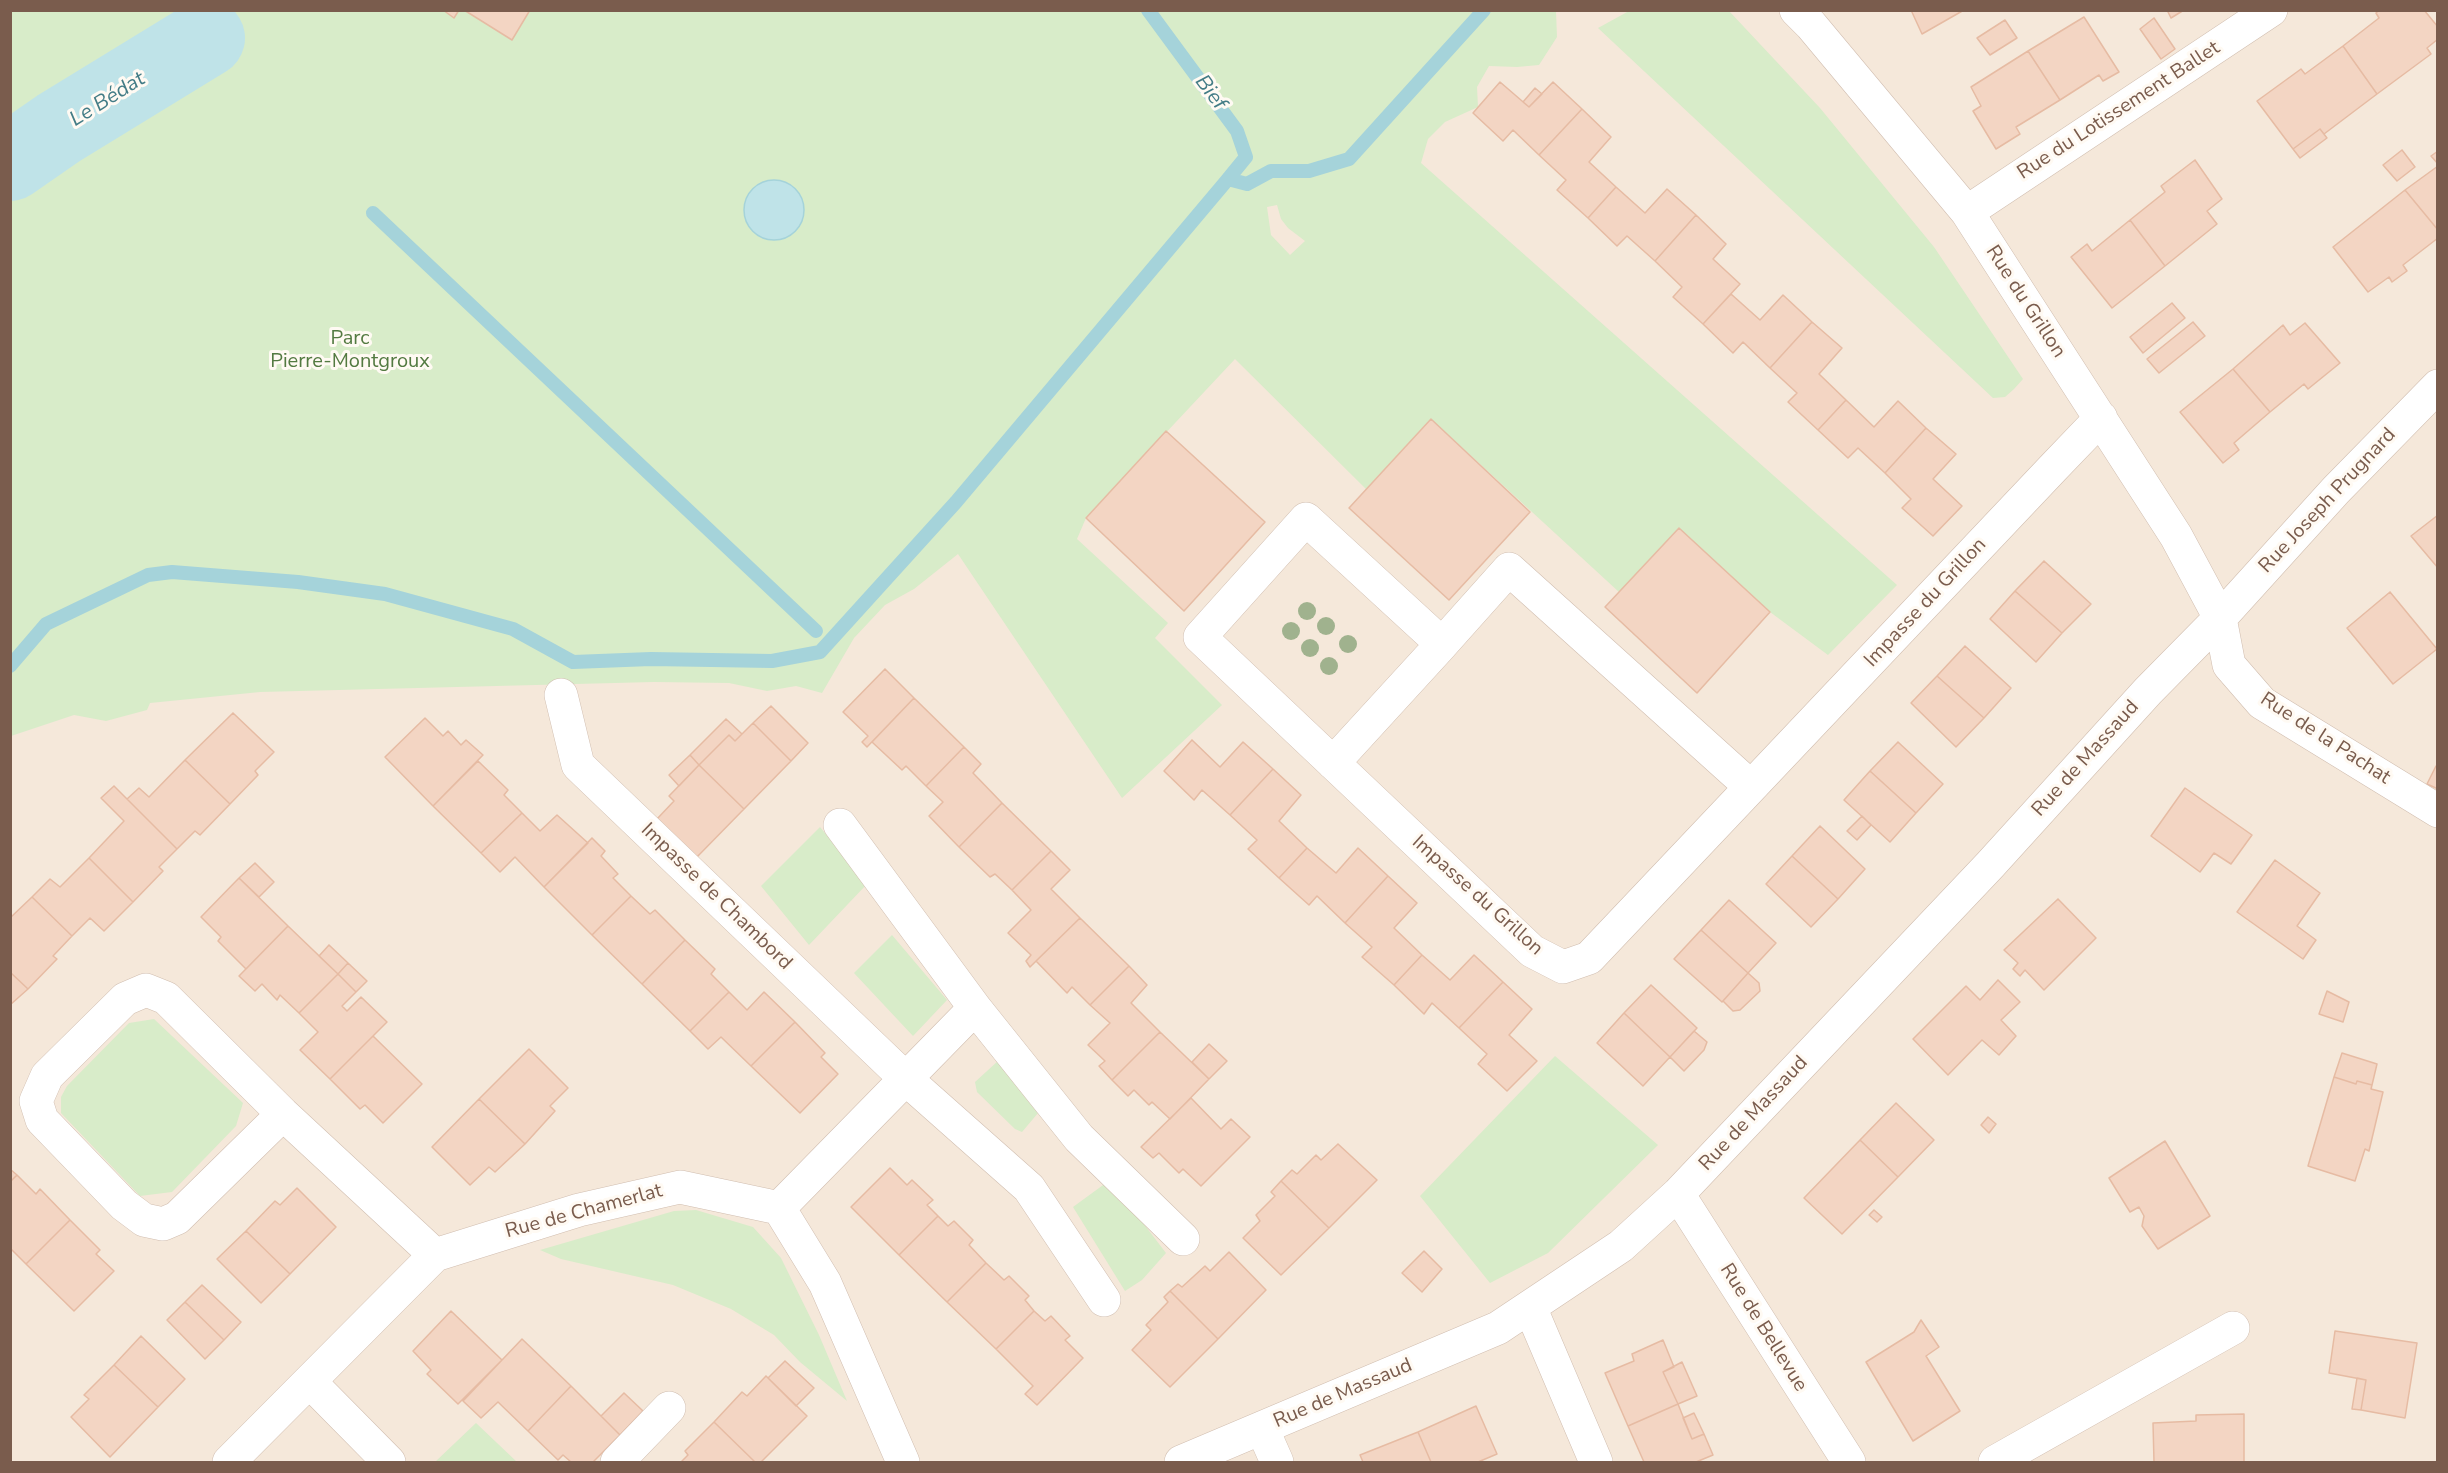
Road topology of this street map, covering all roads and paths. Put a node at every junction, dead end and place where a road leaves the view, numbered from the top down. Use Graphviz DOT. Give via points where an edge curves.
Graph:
graph roads {
  1 [pos="1796,10"];
  2 [pos="2271,10"];
  3 [pos="1966,212"];
  4 [pos="2438,386"];
  5 [pos="2101,418"];
  6 [pos="2220,618"];
  7 [pos="1442,644"];
  8 [pos="561,695"];
  9 [pos="1333,763"];
  10 [pos="1751,787"];
  11 [pos="2438,811"];
  12 [pos="840,825"];
  13 [pos="975,1008"];
  14 [pos="906,1079"];
  15 [pos="283,1114"];
  16 [pos="1678,1194"];
  17 [pos="780,1208"];
  18 [pos="1183,1239"];
  19 [pos="435,1255"];
  20 [pos="1104,1300"];
  21 [pos="1530,1307"];
  22 [pos="2233,1328"];
  23 [pos="310,1382"];
  24 [pos="669,1408"];
  25 [pos="1262,1428"];
  26 [pos="229,1462"];
  27 [pos="389,1462"];
  28 [pos="617,1462"];
  29 [pos="903,1462"];
  30 [pos="1181,1462"];
  31 [pos="1277,1462"];
  32 [pos="1596,1462"];
  33 [pos="1849,1462"];
  34 [pos="1995,1462"];
  1 -- 3 [label="street, Rue du Grillon"];
  2 -- 3 [label="street, Rue du Lotissement Ballet"];
  3 -- 5 [label="street, Rue du Grillon"];
  4 -- 6 [label="street, Rue Joseph Prugnard" via="2336,490"];
  5 -- 6 [label="street, Rue du Grillon" via="2176,536"];
  5 -- 10 [label="street, Impasse du Grillon"];
  6 -- 11 [label="street, Rue de la Pachat" via="2229,665 2262,703"];
  6 -- 16 [label="street, Rue de Massaud"];
  7 -- 9 [label="street"];
  7 -- 9 [label="street, Impasse du Grillon" via="1306,519 1200,637"];
  7 -- 10 [label="street" via="1509,569"];
  8 -- 14 [label="street, Impasse de Chambord" via="578,765"];
  9 -- 10 [label="street, Impasse du Grillon" via="1532,951 1563,967 1589,958"];
  12 -- 13 [label="street"];
  13 -- 14 [label="street"];
  13 -- 18 [label="street" via="1079,1137"];
  14 -- 17 [label="street"];
  14 -- 20 [label="street, Impasse de Chambord" via="1029,1188"];
  15 -- 15 [label="street" via="166,998 146,990 125,999 47,1076 36,1101 42,1120 124,1205 144,1220 163,1224 177,1218"];
  15 -- 19 [label="street"];
  16 -- 21 [label="street, Rue de Massaud" via="1621,1246"];
  16 -- 33 [label="street, Rue de Bellevue"];
  17 -- 19 [label="street, Rue de Chamerlat" via="680,1187 579,1210"];
  17 -- 29 [label="street" via="825,1283"];
  19 -- 23 [label="street, Rue de Chamerlat"];
  21 -- 25 [label="street, Rue de Massaud" via="1498,1328"];
  21 -- 32 [label="street"];
  22 -- 34 [label="street"];
  23 -- 26 [label="street, Rue de Chamerlat"];
  23 -- 27 [label="street"];
  24 -- 28 [label="street"];
  25 -- 30 [label="street, Rue de Massaud"];
  25 -- 31 [label="street"];
}
